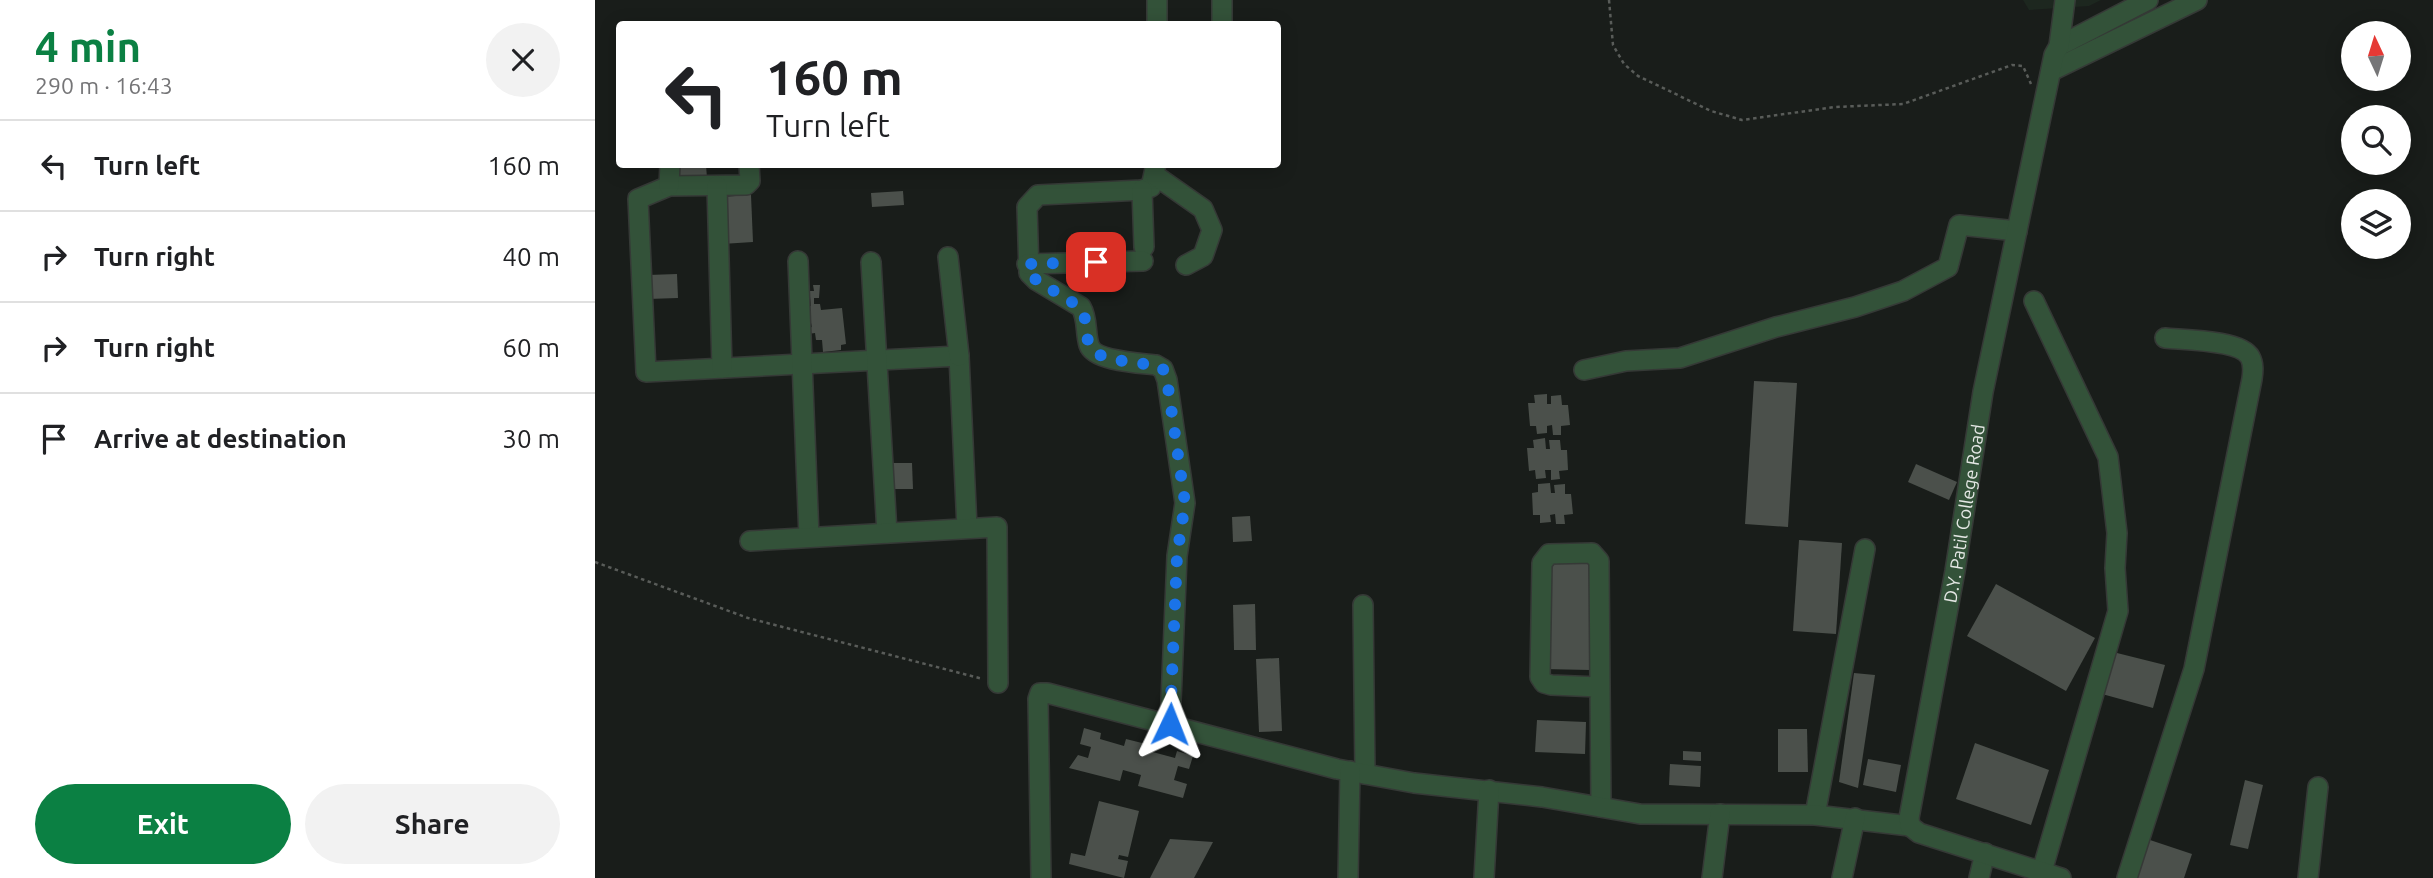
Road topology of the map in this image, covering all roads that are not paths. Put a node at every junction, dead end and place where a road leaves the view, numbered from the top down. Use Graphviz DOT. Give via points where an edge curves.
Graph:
graph roads {
  1 [pos="1157,0"];
  2 [pos="1222,0"];
  3 [pos="2065,0"];
  4 [pos="2148,0"];
  5 [pos="2197,0"];
  6 [pos="1157,21"];
  7 [pos="1222,21"];
  8 [pos="2058,60"];
  9 [pos="670,168"];
  10 [pos="749,168"];
  11 [pos="1156,170"];
  12 [pos="669,186"];
  13 [pos="717,186"];
  14 [pos="1142,190"];
  15 [pos="2017,231"];
  16 [pos="948,257"];
  17 [pos="798,261"];
  18 [pos="871,262"];
  19 [pos="1027,264"];
  20 [pos="1186,265"];
  21 [pos="2034,300"];
  22 [pos="2165,338"];
  23 [pos="960,356"];
  24 [pos="878,360"];
  25 [pos="800,364"];
  26 [pos="722,368"];
  27 [pos="1584,370"];
  28 [pos="967,528"];
  29 [pos="887,533"];
  30 [pos="809,537"];
  31 [pos="750,541"];
  32 [pos="1865,549"];
  33 [pos="1363,606"];
  34 [pos="998,682"];
  35 [pos="1599,687"];
  36 [pos="1170,724"];
  37 [pos="1357,773"];
  38 [pos="2318,787"];
  39 [pos="1489,790"];
  40 [pos="1601,807"];
  41 [pos="1720,814"];
  42 [pos="1815,815"];
  43 [pos="1855,818"];
  44 [pos="1910,826"];
  45 [pos="1985,853"];
  46 [pos="2042,871"];
  47 [pos="1041,878"];
  48 [pos="1348,878"];
  49 [pos="1485,878"];
  50 [pos="1712,878"];
  51 [pos="1842,878"];
  52 [pos="1979,878"];
  53 [pos="2061,878"];
  54 [pos="2127,878"];
  55 [pos="2308,878"];
  1 -- 6 [label="street"];
  2 -- 7 [label="street"];
  3 -- 8 [label="street, D.Y. Patil College Road"];
  4 -- 8 [label="street"];
  5 -- 8 [label="street"];
  8 -- 15 [label="street, D.Y. Patil College Road"];
  9 -- 12 [label="street"];
  10 -- 13 [label="street" via="746,185"];
  11 -- 14 [label="street" via="1151,187"];
  11 -- 20 [label="street" via="1203,209 1212,230 1203,256"];
  12 -- 13 [label="street"];
  12 -- 26 [label="street" via="638,199 646,372"];
  13 -- 26 [label="street"];
  14 -- 19 [label="street" via="1038,195 1027,207"];
  14 -- 19 [label="street" via="1143,254"];
  15 -- 27 [label="street" via="1959,225 1948,267 1903,290 1680,358 1626,361"];
  15 -- 44 [label="street, D.Y. Patil College Road" via="1983,392"];
  16 -- 23 [label="street"];
  17 -- 25 [label="street"];
  18 -- 24 [label="street"];
  19 -- 36 [label="street" via="1036,280 1080,307 1093,352 1156,365 1167,380 1185,503 1177,556"];
  21 -- 46 [label="street" via="2108,457 2117,533 2118,611"];
  22 -- 54 [label="street" via="2237,346 2249,354 2252,379 2194,669"];
  23 -- 24 [label="street"];
  23 -- 28 [label="street"];
  24 -- 25 [label="street"];
  24 -- 29 [label="street"];
  25 -- 26 [label="street"];
  25 -- 30 [label="street"];
  28 -- 29 [label="street"];
  28 -- 34 [label="street" via="997,527"];
  29 -- 30 [label="street"];
  30 -- 31 [label="street"];
  32 -- 42 [label="street"];
  33 -- 37 [label="street"];
  35 -- 35 [label="street" via="1551,685 1540,677 1542,563 1549,554 1592,553 1599,561"];
  35 -- 40 [label="street"];
  36 -- 37 [label="street"];
  36 -- 47 [label="street" via="1040,693"];
  37 -- 39 [label="street"];
  37 -- 48 [label="street"];
  38 -- 55 [label="street"];
  39 -- 40 [label="street"];
  39 -- 49 [label="street"];
  40 -- 41 [label="street" via="1640,814"];
  41 -- 42 [label="street"];
  41 -- 50 [label="street"];
  42 -- 43 [label="street"];
  43 -- 44 [label="street"];
  43 -- 51 [label="street"];
  44 -- 45 [label="street" via="1926,836"];
  45 -- 46 [label="street"];
  45 -- 52 [label="street"];
  46 -- 53 [label="street"];
}
